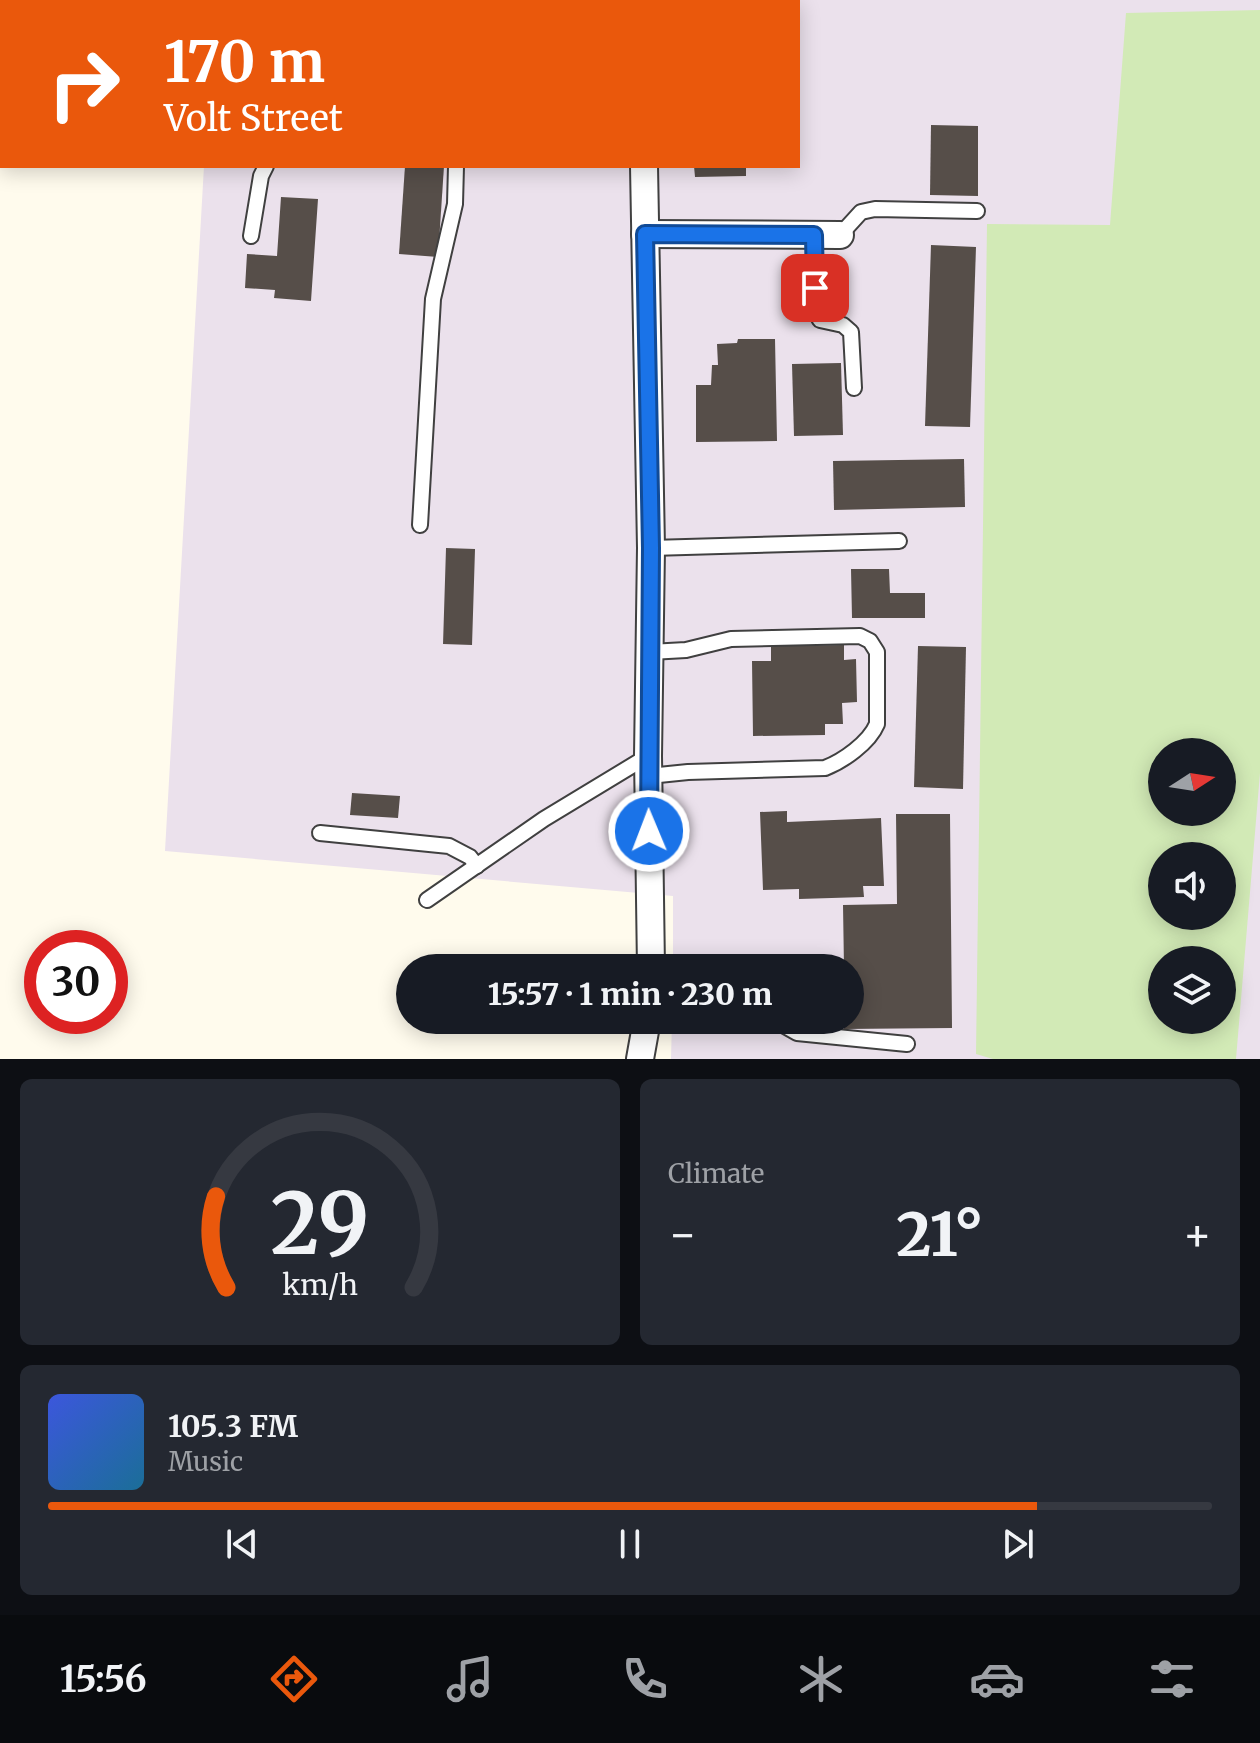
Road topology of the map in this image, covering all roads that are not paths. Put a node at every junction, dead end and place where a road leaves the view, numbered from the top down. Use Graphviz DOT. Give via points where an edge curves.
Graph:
graph roads {
  1 [pos="265,168"];
  2 [pos="456,168"];
  3 [pos="644,168"];
  4 [pos="977,211"];
  5 [pos="645,234"];
  6 [pos="827,235"];
  7 [pos="251,236"];
  8 [pos="854,388"];
  9 [pos="420,525"];
  10 [pos="899,541"];
  11 [pos="651,548"];
  12 [pos="650,652"];
  13 [pos="648,766"];
  14 [pos="320,833"];
  15 [pos="477,866"];
  16 [pos="427,900"];
  17 [pos="651,954"];
  18 [pos="644,1034"];
  19 [pos="807,1034"];
  20 [pos="907,1044"];
  21 [pos="640,1059"];
  1 -- 7 [label="lane"];
  2 -- 9 [label="lane" via="455,204 433,299"];
  3 -- 5 [label="street"];
  4 -- 6 [label="lane" via="875,209 861,212"];
  5 -- 6 [label="street"];
  5 -- 11 [label="street"];
  6 -- 8 [label="lane" via="816,313 820,320 851,332"];
  10 -- 11 [label="lane"];
  11 -- 12 [label="street"];
  12 -- 13 [label="street"];
  12 -- 13 [label="lane" via="731,639 860,636 877,652 877,724 873,734 825,768 688,772"];
  13 -- 15 [label="lane" via="544,819"];
  13 -- 17 [label="street"];
  14 -- 15 [label="lane" via="449,846"];
  15 -- 16 [label="lane"];
  18 -- 21 [label="street"];
  19 -- 20 [label="lane"];
}
